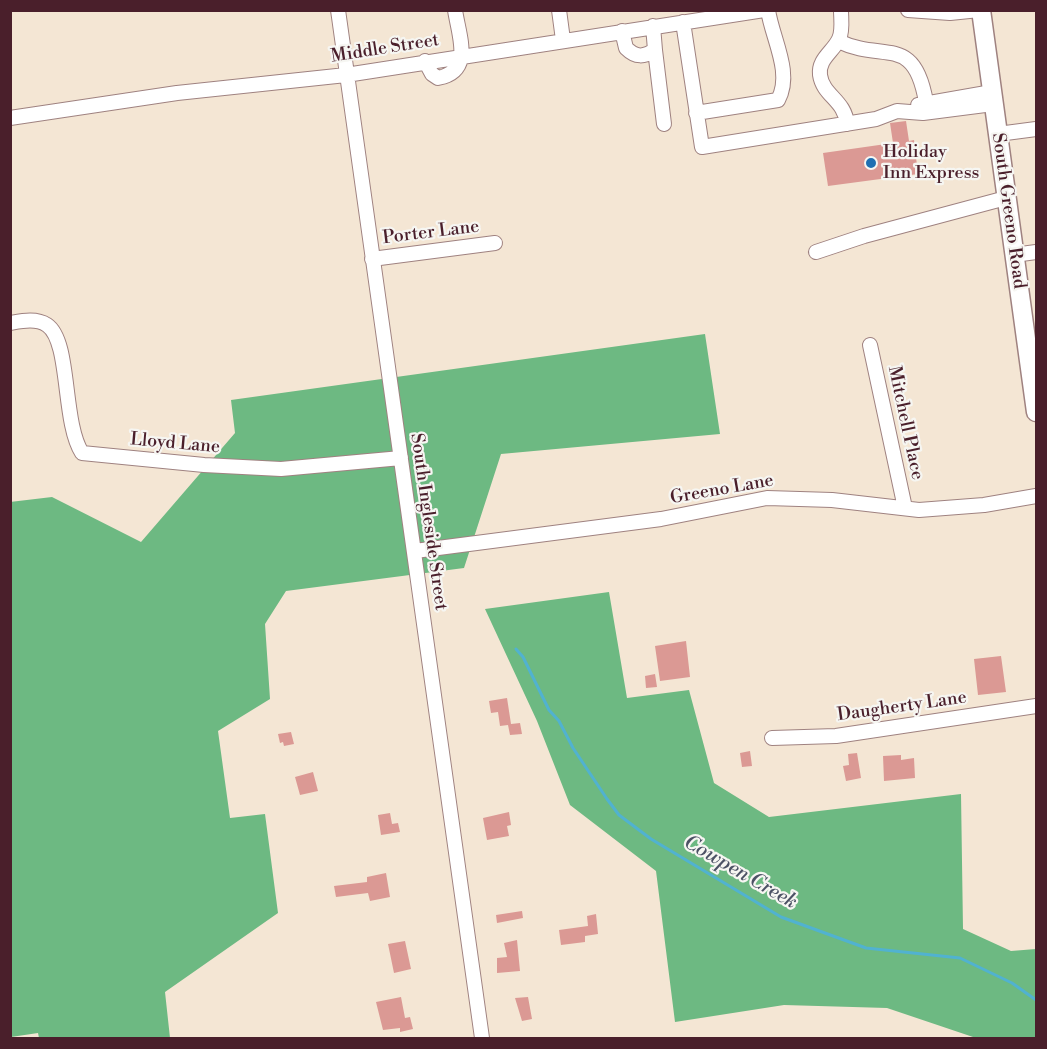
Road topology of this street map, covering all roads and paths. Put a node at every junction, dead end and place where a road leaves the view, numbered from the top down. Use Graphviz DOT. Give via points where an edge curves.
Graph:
graph roads {
  1 [pos="338,10"];
  2 [pos="455,10"];
  3 [pos="559,10"];
  4 [pos="656,10"];
  5 [pos="766,10"];
  6 [pos="842,10"];
  7 [pos="980,10"];
  8 [pos="918,11"];
  9 [pos="683,22"];
  10 [pos="656,26"];
  11 [pos="622,31"];
  12 [pos="563,40"];
  13 [pos="838,41"];
  14 [pos="655,50"];
  15 [pos="462,56"];
  16 [pos="346,75"];
  17 [pos="993,98"];
  18 [pos="926,102"];
  19 [pos="909,110"];
  20 [pos="696,112"];
  21 [pos="10,118"];
  22 [pos="664,124"];
  23 [pos="847,124"];
  24 [pos="1036,129"];
  25 [pos="998,134"];
  26 [pos="1006,198"];
  27 [pos="495,243"];
  28 [pos="816,252"];
  29 [pos="1036,252"];
  30 [pos="1014,255"];
  31 [pos="372,259"];
  32 [pos="10,323"];
  33 [pos="870,345"];
  34 [pos="1036,411"];
  35 [pos="401,458"];
  36 [pos="1036,496"];
  37 [pos="905,508"];
  38 [pos="415,552"];
  39 [pos="1036,706"];
  40 [pos="772,738"];
  41 [pos="482,1038"];
  1 -- 16 [label="street, South Ingleside Street"];
  2 -- 15 [label="street"];
  3 -- 12 [label="street"];
  4 -- 10 [label="street"];
  5 -- 9 [label="street, Middle Street"];
  5 -- 20 [label="street" via="783,78 778,100"];
  6 -- 13 [label="street"];
  7 -- 8 [label="street"];
  7 -- 17 [label="main road, South Greeno Road"];
  9 -- 10 [label="street, Middle Street"];
  9 -- 20 [label="street"];
  10 -- 11 [label="street, Middle Street"];
  10 -- 14 [label="street"];
  11 -- 12 [label="street, Middle Street"];
  11 -- 14 [label="street" via="626,48 636,56"];
  12 -- 15 [label="street, Middle Street"];
  13 -- 18 [label="street" via="910,61 920,75"];
  13 -- 23 [label="street" via="820,65 820,77 844,108"];
  14 -- 22 [label="street"];
  15 -- 16 [label="street, Middle Street"];
  16 -- 21 [label="street, Middle Street" via="172,93"];
  16 -- 31 [label="street, South Ingleside Street"];
  17 -- 18 [label="street"];
  17 -- 19 [label="street" via="923,113"];
  17 -- 25 [label="main road, South Greeno Road"];
  18 -- 19 [label="street"];
  19 -- 23 [label="street"];
  20 -- 23 [label="street" via="702,147"];
  24 -- 25 [label="street"];
  25 -- 26 [label="main road, South Greeno Road"];
  26 -- 28 [label="street"];
  26 -- 30 [label="main road, South Greeno Road"];
  27 -- 31 [label="street, Porter Lane"];
  29 -- 30 [label="street"];
  30 -- 34 [label="main road, South Greeno Road"];
  31 -- 35 [label="street, South Ingleside Street"];
  32 -- 35 [label="street, Lloyd Lane" via="35,321 55,332 72,431 82,453 281,469"];
  33 -- 37 [label="street, Mitchell Place"];
  35 -- 38 [label="street, South Ingleside Street"];
  36 -- 37 [label="street, Greeno Lane" via="962,508"];
  37 -- 38 [label="street, Greeno Lane" via="767,498 661,519"];
  38 -- 41 [label="street, South Ingleside Street"];
  39 -- 40 [label="street, Daugherty Lane" via="836,736"];
}
